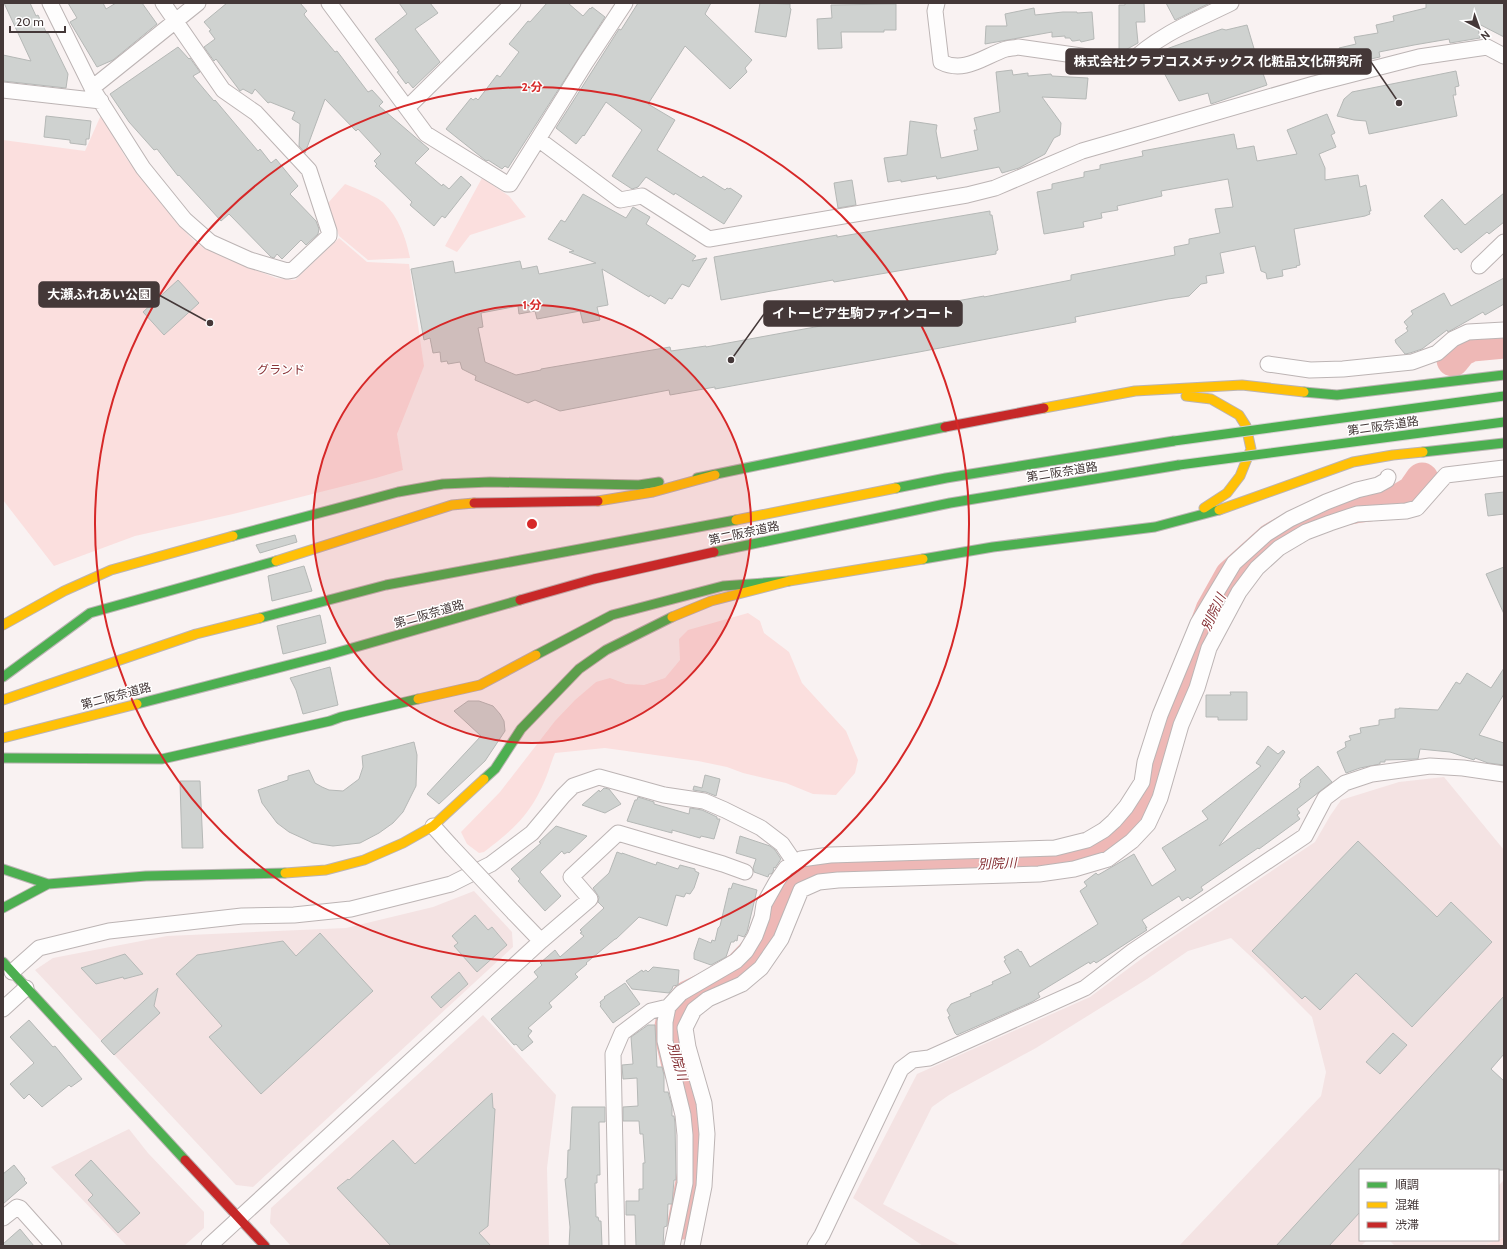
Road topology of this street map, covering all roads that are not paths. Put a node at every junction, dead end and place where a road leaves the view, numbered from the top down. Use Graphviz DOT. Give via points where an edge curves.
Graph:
graph roads {
  1 [pos="50,3"];
  2 [pos="163,3"];
  3 [pos="198,3"];
  4 [pos="329,3"];
  5 [pos="514,3"];
  6 [pos="625,3"];
  7 [pos="937,3"];
  8 [pos="1231,3"];
  9 [pos="175,22"];
  10 [pos="1504,56"];
  11 [pos="92,88"];
  12 [pos="3,90"];
  13 [pos="101,101"];
  14 [pos="408,107"];
  15 [pos="538,139"];
  16 [pos="1504,242"];
  17 [pos="1479,266"];
  18 [pos="1504,330"];
  19 [pos="1268,364"];
  20 [pos="1504,375"];
  21 [pos="1135,391"];
  22 [pos="1504,396"];
  23 [pos="1504,422"];
  24 [pos="1504,443"];
  25 [pos="1504,468"];
  26 [pos="715,475"];
  27 [pos="1388,477"];
  28 [pos="1189,518"];
  29 [pos="789,580"];
  30 [pos="3,625"];
  31 [pos="3,677"];
  32 [pos="3,700"];
  33 [pos="3,738"];
  34 [pos="3,758"];
  35 [pos="1504,774"];
  36 [pos="433,826"];
  37 [pos="795,863"];
  38 [pos="3,869"];
  39 [pos="745,872"];
  40 [pos="48,884"];
  41 [pos="3,908"];
  42 [pos="541,941"];
  43 [pos="8,967"];
  44 [pos="26,988"];
  45 [pos="668,1007"];
  46 [pos="3,1009"];
  47 [pos="3,1218"];
  48 [pos="240,1218"];
  49 [pos="54,1246"];
  50 [pos="209,1246"];
  51 [pos="265,1246"];
  52 [pos="617,1246"];
  53 [pos="672,1246"];
  54 [pos="692,1246"];
  55 [pos="815,1246"];
  1 -- 11 [label="street"];
  2 -- 9 [label="street"];
  3 -- 9 [label="street"];
  4 -- 14 [label="street"];
  5 -- 14 [label="street"];
  6 -- 15 [label="street"];
  7 -- 8 [label="street" via="935,11 941,62 958,67 1018,47 1130,63 1140,52 1161,38"];
  9 -- 11 [label="street"];
  9 -- 13 [label="street" via="223,90 256,113 309,170 329,236 293,270 287,271 250,260 210,242 186,220 143,168"];
  10 -- 15 [label="street" via="1487,47 1419,57 1314,84 1082,151 995,188 709,239 642,196 620,200"];
  11 -- 13 [label="street"];
  12 -- 13 [label="street"];
  14 -- 15 [label="street" via="426,134 507,184 510,184"];
  16 -- 17 [label="street"];
  18 -- 19 [label="street" via="1468,332 1453,339 1437,353 1412,362 1310,370"];
  20 -- 21 [label="main road" via="1337,395 1242,385"];
  21 -- 26 [label="main road"];
  21 -- 28 [label="main road" via="1211,399 1239,415 1246,426 1251,449 1240,476 1227,493"];
  22 -- 32 [label="main road, 第二阪奈道路, bridge" via="1174,441 946,478 714,525 386,584 196,634"];
  23 -- 33 [label="main road, 第二阪奈道路, bridge" via="1179,466 950,503 736,547 602,578 328,655"];
  24 -- 28 [label="main road" via="1353,462 1314,474 1228,508"];
  25 -- 54 [label="street" via="1446,475 1417,508 1357,514 1306,532 1279,548 1257,568 1239,592 1209,648 1197,688 1181,726 1160,798 1148,824 1132,841 1108,859 1074,870 1039,874 838,880 819,882 801,890 781,939 760,968 742,984 708,999 694,1010 685,1028 704,1103 707,1134 704,1186"];
  26 -- 30 [label="main road" via="639,485 490,482 443,484 398,492 107,570 42,601"];
  26 -- 31 [label="main road" via="653,492 600,501 452,505 266,564 90,613"];
  27 -- 37 [label="street" via="1378,485 1357,490 1290,519 1266,534 1234,563 1198,623 1160,715 1145,762 1142,782 1126,807 1104,830 1087,840 1055,848 830,855 801,859"];
  28 -- 29 [label="main road" via="1155,527 993,547"];
  29 -- 34 [label="main road" via="723,586 612,616 480,685 341,716 330,721 162,759"];
  29 -- 36 [label="main road" via="711,601 658,623 606,650 579,669 521,729 495,769"];
  35 -- 55 [label="street" via="1430,766 1372,774 1345,783 1325,798 1305,836 1182,917 1085,988 929,1058 914,1060 901,1069"];
  36 -- 40 [label="main road" via="364,860 326,870 278,874 146,876"];
  36 -- 42 [label="street, bridge"];
  37 -- 43 [label="street" via="782,844 761,828 725,810 704,801 664,795 599,777 573,786 532,833 491,864 451,884 350,909 294,915 242,916 109,931 39,948"];
  37 -- 45 [label="street" via="786,868 774,886 764,904 755,936 746,951 736,961 681,993"];
  38 -- 40 [label="main road"];
  39 -- 42 [label="street" via="618,833 571,877 590,899"];
  40 -- 41 [label="main road"];
  42 -- 48 [label="street"];
  43 -- 44 [label="main road"];
  44 -- 46 [label="street"];
  44 -- 48 [label="main road"];
  45 -- 52 [label="street" via="652,1011 622,1033 613,1054"];
  45 -- 53 [label="street" via="665,1041 684,1115 685,1141 685,1183"];
  47 -- 49 [label="street" via="17,1207 20,1208"];
  48 -- 50 [label="street"];
  48 -- 51 [label="main road"];
}
